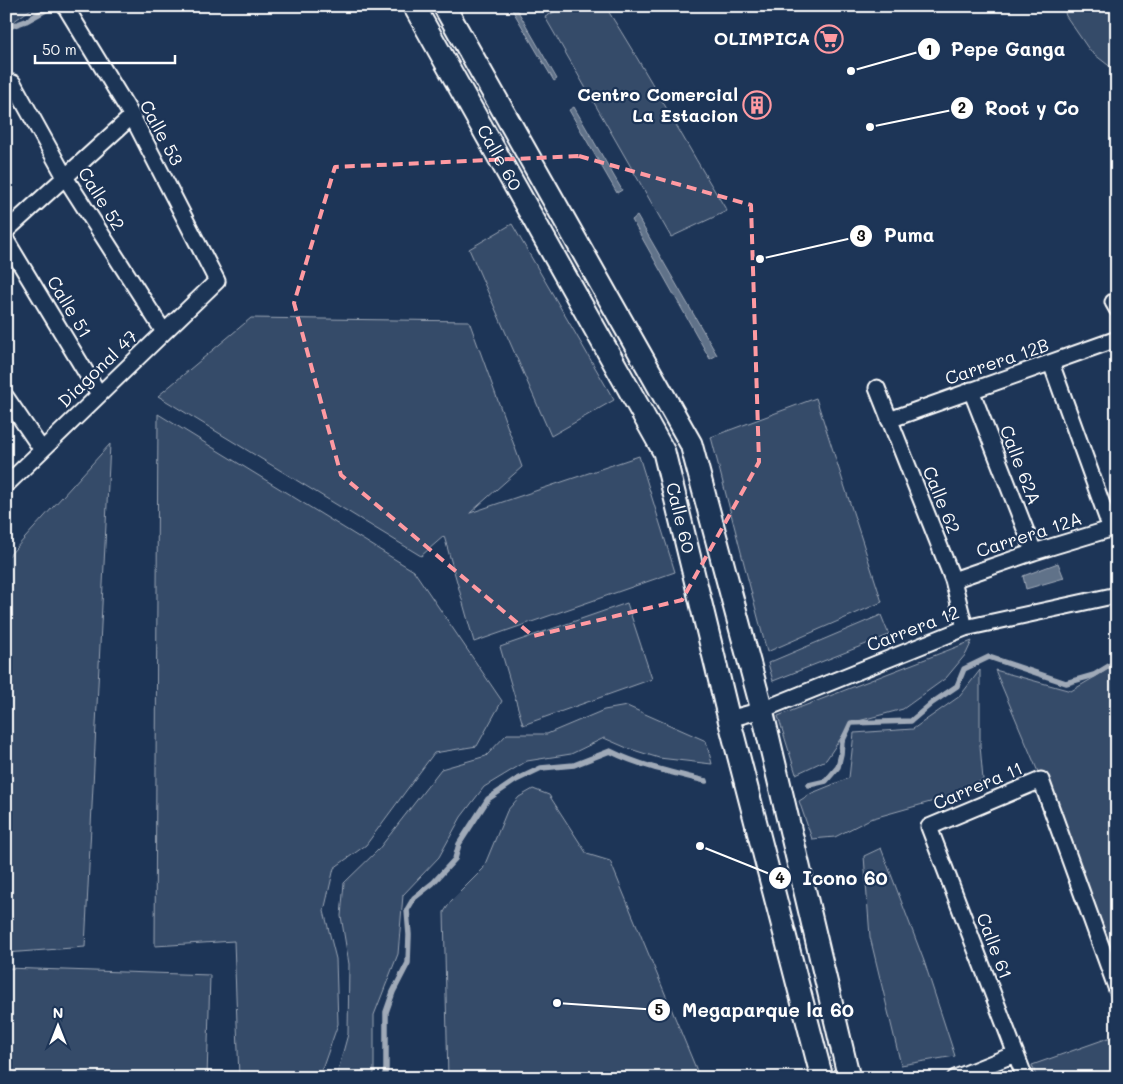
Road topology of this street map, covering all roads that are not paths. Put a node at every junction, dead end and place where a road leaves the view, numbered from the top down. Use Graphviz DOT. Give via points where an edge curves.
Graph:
graph roads {
  1 [pos="65,6"];
  2 [pos="414,6"];
  3 [pos="444,6"];
  4 [pos="13,83"];
  5 [pos="132,116"];
  6 [pos="65,177"];
  7 [pos="6,231"];
  8 [pos="6,240"];
  9 [pos="217,281"];
  10 [pos="164,332"];
  11 [pos="1117,339"];
  12 [pos="1051,363"];
  13 [pos="877,388"];
  14 [pos="971,390"];
  15 [pos="99,394"];
  16 [pos="6,397"];
  17 [pos="889,420"];
  18 [pos="42,450"];
  19 [pos="6,485"];
  20 [pos="1114,528"];
  21 [pos="1034,552"];
  22 [pos="953,580"];
  23 [pos="1117,595"];
  24 [pos="965,628"];
  25 [pos="762,710"];
  26 [pos="729,719"];
  27 [pos="929,828"];
  28 [pos="1117,990"];
  29 [pos="1015,1054"];
  30 [pos="822,1078"];
  31 [pos="849,1078"];
  32 [pos="955,1078"];
  33 [pos="1025,1078"];
  1 -- 5 [label="street, Calle 53"];
  2 -- 26 [label="main road, Calle 60" via="664,452"];
  3 -- 25 [label="main road, Calle 60" via="691,444"];
  4 -- 6 [label="street, Calle 52"];
  5 -- 6 [label="street"];
  5 -- 9 [label="street, Calle 53"];
  6 -- 7 [label="street"];
  6 -- 10 [label="street, Calle 52"];
  8 -- 15 [label="street, Calle 51"];
  9 -- 10 [label="street, Diagonal 47"];
  10 -- 15 [label="street, Diagonal 47"];
  11 -- 12 [label="street, Carrera 12B"];
  12 -- 14 [label="street, Carrera 12B"];
  12 -- 20 [label="street"];
  13 -- 17 [label="street, Calle 62"];
  14 -- 17 [label="street, Carrera 12B"];
  14 -- 21 [label="street, Calle 62A"];
  15 -- 18 [label="street, Diagonal 47"];
  16 -- 18 [label="street"];
  17 -- 22 [label="street, Calle 62"];
  18 -- 19 [label="street, Diagonal 47"];
  20 -- 21 [label="street, Carrera 12A"];
  21 -- 22 [label="street, Carrera 12A"];
  22 -- 24 [label="street, Calle 62"];
  23 -- 24 [label="street, Carrera 12"];
  24 -- 25 [label="street, Carrera 12"];
  25 -- 26 [label="street, Carrera 12"];
  25 -- 31 [label="main road, Calle 60"];
  26 -- 30 [label="main road, Calle 60"];
  27 -- 28 [label="street, Carrera 11" via="1041,780"];
  27 -- 29 [label="street, Calle 61"];
  29 -- 32 [label="street"];
  29 -- 33 [label="street, Calle 61"];
}
